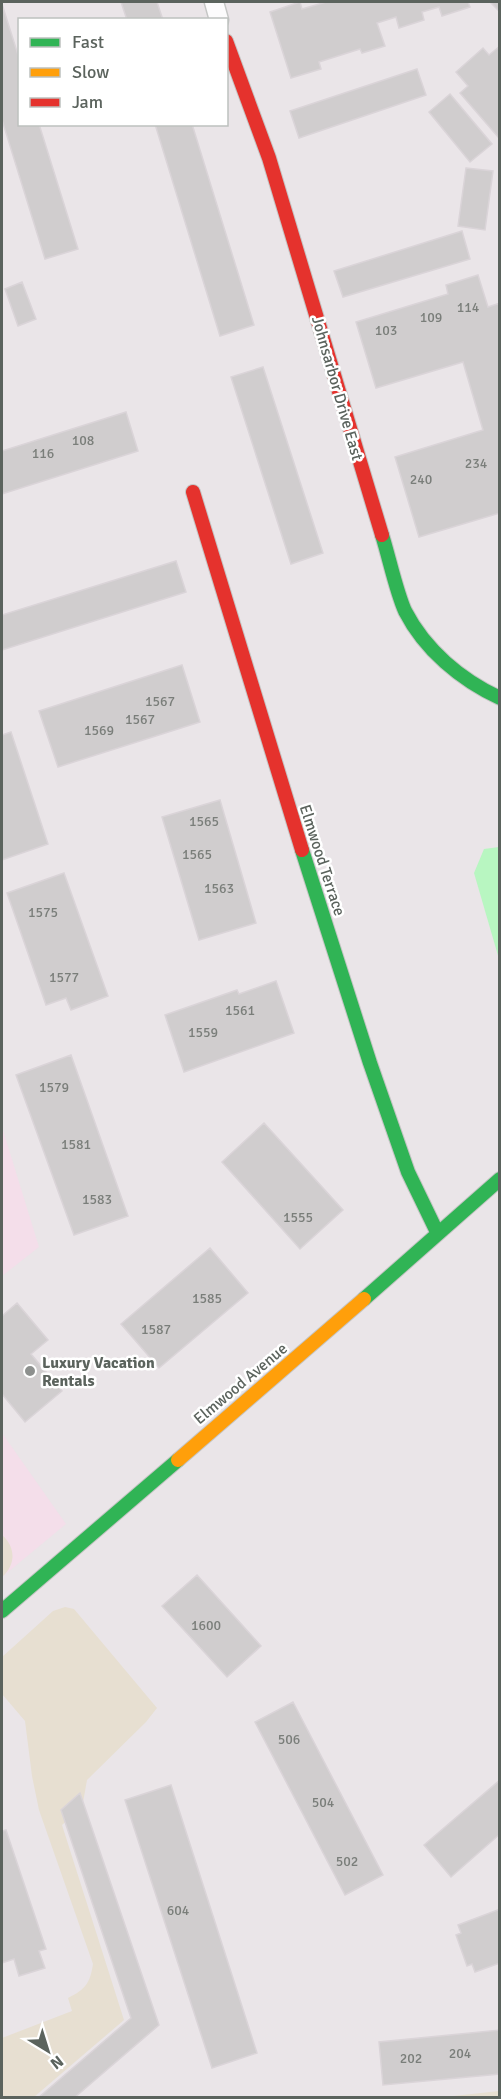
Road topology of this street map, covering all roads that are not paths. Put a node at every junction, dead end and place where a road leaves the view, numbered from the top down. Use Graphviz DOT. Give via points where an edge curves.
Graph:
graph roads {
  1 [pos="214,2"];
  2 [pos="218,18"];
  3 [pos="228,46"];
  4 [pos="193,492"];
  5 [pos="500,698"];
  6 [pos="500,1179"];
  7 [pos="437,1232"];
  8 [pos="2,1611"];
  1 -- 2 [label="street"];
  3 -- 5 [label="street, Johnsarbor Drive East" via="269,158 405,610 426,643 446,664 464,679"];
  4 -- 7 [label="street, Elmwood Terrace" via="370,1063 408,1172"];
  6 -- 7 [label="street, Elmwood Avenue"];
  7 -- 8 [label="street, Elmwood Avenue"];
}
